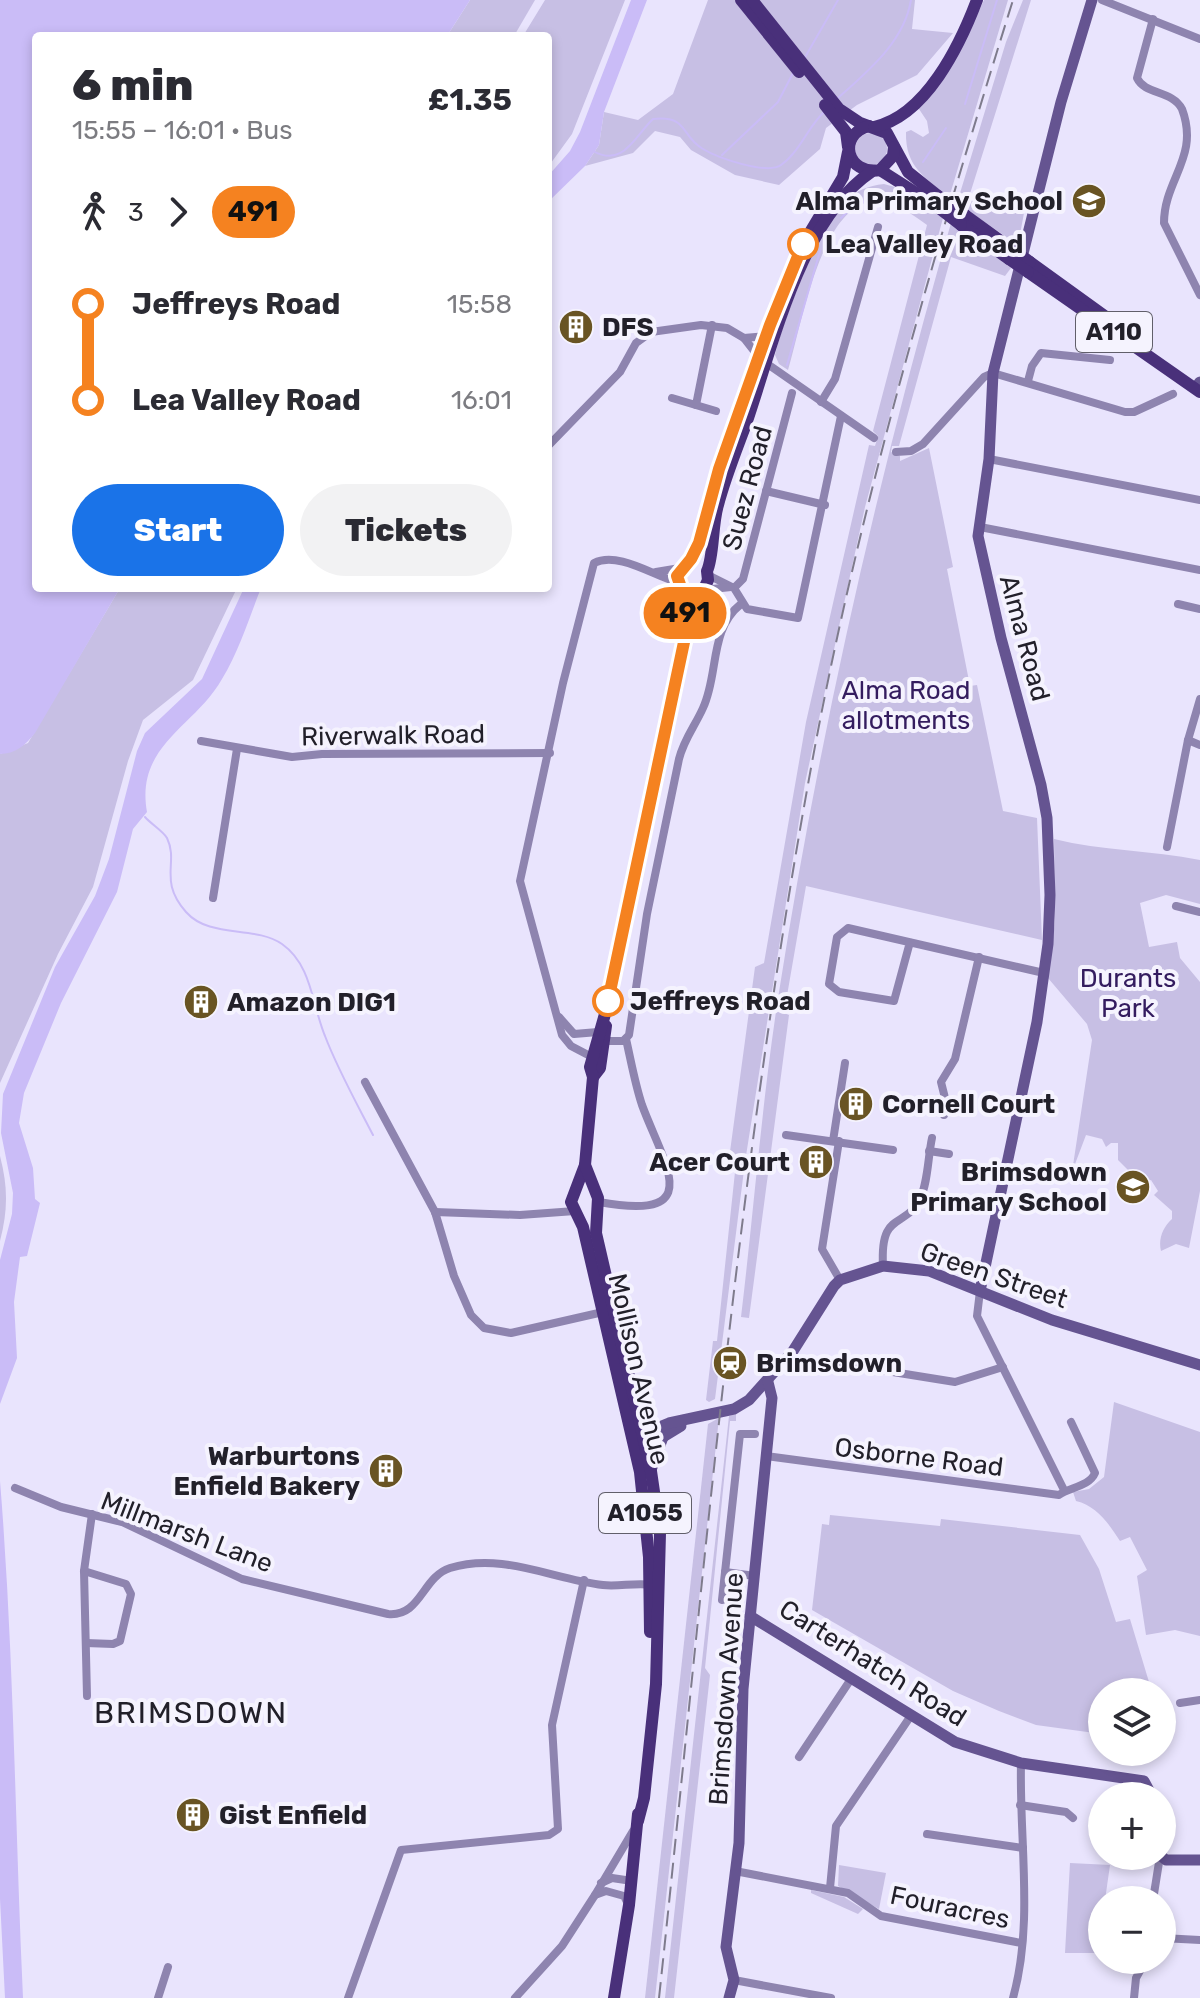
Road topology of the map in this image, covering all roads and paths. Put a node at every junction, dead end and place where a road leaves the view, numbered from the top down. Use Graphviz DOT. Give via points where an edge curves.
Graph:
graph roads {
  1 [pos="741,0"];
  2 [pos="752,0"];
  3 [pos="977,0"];
  4 [pos="1092,0"];
  5 [pos="1102,0"];
  6 [pos="1153,19"];
  7 [pos="1200,39"];
  8 [pos="785,48"];
  9 [pos="836,111"];
  10 [pos="903,116"];
  11 [pos="872,126"];
  12 [pos="894,146"];
  13 [pos="848,149"];
  14 [pos="876,171"];
  15 [pos="937,200"];
  16 [pos="878,227"];
  17 [pos="1200,294"];
  18 [pos="712,325"];
  19 [pos="766,336"];
  20 [pos="744,338"];
  21 [pos="762,360"];
  22 [pos="1110,360"];
  23 [pos="993,373"];
  24 [pos="1028,381"];
  25 [pos="1200,386"];
  26 [pos="792,393"];
  27 [pos="1173,394"];
  28 [pos="672,398"];
  29 [pos="821,402"];
  30 [pos="696,405"];
  31 [pos="716,411"];
  32 [pos="841,416"];
  33 [pos="874,438"];
  34 [pos="552,442"];
  35 [pos="896,452"];
  36 [pos="989,459"];
  37 [pos="766,491"];
  38 [pos="1200,500"];
  39 [pos="825,505"];
  40 [pos="980,527"];
  41 [pos="1200,570"];
  42 [pos="656,572"];
  43 [pos="707,573"];
  44 [pos="681,575"];
  45 [pos="733,588"];
  46 [pos="702,591"];
  47 [pos="741,604"];
  48 [pos="1178,604"];
  49 [pos="1200,609"];
  50 [pos="687,628"];
  51 [pos="1200,699"];
  52 [pos="1188,740"];
  53 [pos="201,741"];
  54 [pos="1200,745"];
  55 [pos="237,749"];
  56 [pos="550,753"];
  57 [pos="1167,847"];
  58 [pos="213,898"];
  59 [pos="1176,906"];
  60 [pos="1200,912"];
  61 [pos="910,942"];
  62 [pos="979,957"];
  63 [pos="1044,973"];
  64 [pos="556,1013"];
  65 [pos="601,1037"];
  66 [pos="626,1039"];
  67 [pos="592,1057"];
  68 [pos="845,1063"];
  69 [pos="593,1077"];
  70 [pos="929,1080"];
  71 [pos="365,1082"];
  72 [pos="941,1082"];
  73 [pos="944,1115"];
  74 [pos="786,1135"];
  75 [pos="932,1138"];
  76 [pos="836,1141"];
  77 [pos="893,1150"];
  78 [pos="929,1151"];
  79 [pos="949,1154"];
  80 [pos="585,1165"];
  81 [pos="574,1194"];
  82 [pos="596,1201"];
  83 [pos="551,1210"];
  84 [pos="435,1212"];
  85 [pos="576,1212"];
  86 [pos="883,1266"];
  87 [pos="840,1280"];
  88 [pos="980,1291"];
  89 [pos="603,1312"];
  90 [pos="843,1364"];
  91 [pos="1200,1365"];
  92 [pos="1003,1367"];
  93 [pos="768,1382"];
  94 [pos="634,1401"];
  95 [pos="689,1419"];
  96 [pos="739,1421"];
  97 [pos="1071,1422"];
  98 [pos="669,1423"];
  99 [pos="741,1433"];
  100 [pos="755,1434"];
  101 [pos="663,1437"];
  102 [pos="639,1439"];
  103 [pos="766,1456"];
  104 [pos="646,1472"];
  105 [pos="15,1488"];
  106 [pos="1064,1490"];
  107 [pos="92,1514"];
  108 [pos="84,1571"];
  109 [pos="725,1572"];
  110 [pos="755,1576"];
  111 [pos="584,1580"];
  112 [pos="653,1586"];
  113 [pos="722,1600"];
  114 [pos="750,1616"];
  115 [pos="86,1643"];
  116 [pos="851,1679"];
  117 [pos="87,1696"];
  118 [pos="1200,1700"];
  119 [pos="1180,1703"];
  120 [pos="910,1717"];
  121 [pos="799,1757"];
  122 [pos="1021,1763"];
  123 [pos="1145,1782"];
  124 [pos="1020,1805"];
  125 [pos="1073,1818"];
  126 [pos="638,1821"];
  127 [pos="927,1834"];
  128 [pos="1023,1848"];
  129 [pos="1176,1860"];
  130 [pos="1200,1860"];
  131 [pos="735,1871"];
  132 [pos="632,1881"];
  133 [pos="601,1883"];
  134 [pos="830,1888"];
  135 [pos="595,1895"];
  136 [pos="629,1907"];
  137 [pos="1176,1939"];
  138 [pos="1200,1940"];
  139 [pos="1021,1943"];
  140 [pos="168,1967"];
  141 [pos="1138,1974"];
  142 [pos="734,1980"];
  143 [pos="158,1998"];
  144 [pos="348,1998"];
  145 [pos="515,1998"];
  146 [pos="614,1998"];
  147 [pos="729,1998"];
  148 [pos="825,1998"];
  149 [pos="1013,1998"];
  150 [pos="1134,1998"];
  1 -- 8 [label="main road"];
  2 -- 8 [label="main road"];
  3 -- 10 [label="main road" via="953,57"];
  4 -- 23 [label="street, Alma Road"];
  5 -- 6 [label="street"];
  6 -- 7 [label="street"];
  6 -- 17 [label="street" via="1137,78 1141,85 1176,100 1189,129 1189,153 1163,218"];
  8 -- 9 [label="main road"];
  9 -- 11 [label="main road"];
  9 -- 13 [label="main road"];
  10 -- 11 [label="main road"];
  10 -- 12 [label="main road"];
  11 -- 12 [label="main road" via="887,133"];
  11 -- 13 [label="main road" via="853,135"];
  12 -- 14 [label="main road" via="893,156"];
  12 -- 15 [label="main road, A110" via="908,172"];
  13 -- 14 [label="main road" via="857,167"];
  13 -- 19 [label="main road, Mollison Avenue / A1055" via="843,177 803,244"];
  14 -- 15 [label="main road, A110"];
  14 -- 21 [label="main road, Mollison Avenue / A1055" via="850,187 826,219"];
  15 -- 25 [label="main road, A110, bridge"];
  16 -- 29 [label="street" via="835,379"];
  18 -- 20 [label="street"];
  18 -- 30 [label="street"];
  18 -- 34 [label="street" via="667,327 645,334 620,372"];
  19 -- 20 [label="street"];
  19 -- 21 [label="main road, Mollison Avenue / A1055"];
  20 -- 21 [label="street"];
  21 -- 29 [label="street"];
  21 -- 43 [label="main road, Mollison Avenue / A1055" via="718,504"];
  21 -- 44 [label="main road, Mollison Avenue / A1055" via="719,469 699,543"];
  22 -- 24 [label="street" via="1041,353"];
  23 -- 24 [label="street"];
  23 -- 35 [label="street" via="923,444"];
  23 -- 36 [label="street, Alma Road"];
  24 -- 27 [label="street" via="1125,412"];
  26 -- 37 [label="street, Suez Road"];
  28 -- 30 [label="street"];
  29 -- 32 [label="street"];
  30 -- 31 [label="street"];
  32 -- 33 [label="street"];
  32 -- 39 [label="street"];
  36 -- 38 [label="street"];
  36 -- 40 [label="street, Alma Road"];
  37 -- 39 [label="street"];
  37 -- 45 [label="street, Suez Road" via="743,579"];
  39 -- 47 [label="street" via="798,618"];
  40 -- 41 [label="street"];
  40 -- 63 [label="street, Alma Road" via="984,569 1047,818 1050,895"];
  42 -- 44 [label="street"];
  42 -- 44 [label="street"];
  42 -- 56 [label="street" via="602,560 594,563"];
  43 -- 44 [label="main road" via="700,564"];
  43 -- 45 [label="street"];
  43 -- 46 [label="main road, Mollison Avenue / A1055"];
  44 -- 46 [label="main road" via="689,594"];
  44 -- 50 [label="main road, Mollison Avenue / A1055"];
  45 -- 46 [label="street"];
  45 -- 47 [label="street"];
  46 -- 50 [label="main road, Mollison Avenue / A1055"];
  47 -- 66 [label="street" via="721,629 705,705 679,759"];
  48 -- 49 [label="street"];
  50 -- 65 [label="main road, Mollison Avenue / A1055"];
  51 -- 52 [label="street"];
  52 -- 54 [label="street"];
  52 -- 57 [label="street"];
  53 -- 55 [label="street, Riverwalk Road"];
  55 -- 56 [label="street, Riverwalk Road" via="298,758"];
  55 -- 58 [label="street"];
  56 -- 64 [label="street" via="520,881"];
  59 -- 60 [label="street"];
  61 -- 61 [label="street" via="843,929 829,984 839,992 894,1001"];
  61 -- 62 [label="street"];
  62 -- 63 [label="street"];
  62 -- 72 [label="street" via="955,1059"];
  63 -- 88 [label="street, Alma Road"];
  64 -- 65 [label="street" via="574,1034"];
  64 -- 67 [label="street" via="565,1039"];
  65 -- 66 [label="street"];
  65 -- 67 [label="main road, Mollison Avenue / A1055"];
  65 -- 69 [label="main road, Mollison Avenue / A1055" via="600,1068"];
  66 -- 82 [label="street" via="670,1181 660,1201 646,1207"];
  67 -- 69 [label="main road, Mollison Avenue / A1055"];
  68 -- 76 [label="street"];
  69 -- 80 [label="main road, Mollison Avenue / A1055"];
  70 -- 72 [label="street"];
  71 -- 84 [label="street"];
  72 -- 73 [label="street"];
  74 -- 76 [label="street"];
  75 -- 78 [label="street"];
  76 -- 77 [label="street"];
  76 -- 87 [label="street" via="822,1243"];
  78 -- 79 [label="street"];
  78 -- 86 [label="street" via="919,1200 886,1233"];
  80 -- 81 [label="main road, Mollison Avenue / A1055"];
  80 -- 82 [label="main road, Mollison Avenue / A1055"];
  81 -- 82 [label="main road" via="583,1188"];
  81 -- 83 [label="street"];
  81 -- 85 [label="main road, Mollison Avenue / A1055"];
  82 -- 85 [label="main road" via="589,1215"];
  82 -- 94 [label="main road, Mollison Avenue / A1055" via="596,1233"];
  83 -- 84 [label="street" via="520,1215"];
  83 -- 85 [label="street"];
  84 -- 89 [label="street" via="457,1283 471,1315 484,1328 511,1333"];
  85 -- 89 [label="main road, Mollison Avenue / A1055"];
  86 -- 87 [label="street, Green Street"];
  86 -- 88 [label="street, Green Street" via="929,1271"];
  87 -- 93 [label="street"];
  88 -- 91 [label="street, Green Street" via="1052,1320"];
  88 -- 92 [label="street" via="977,1316"];
  89 -- 102 [label="main road, Mollison Avenue / A1055"];
  90 -- 92 [label="street" via="955,1382"];
  92 -- 106 [label="street"];
  93 -- 95 [label="street" via="740,1406"];
  93 -- 103 [label="street, Brimsdown Avenue" via="772,1398"];
  94 -- 98 [label="street" via="647,1421"];
  94 -- 102 [label="main road, Mollison Avenue / A1055"];
  95 -- 98 [label="street"];
  95 -- 101 [label="street"];
  96 -- 99 [label="street"];
  97 -- 106 [label="street" via="1095,1473 1090,1481"];
  98 -- 102 [label="street"];
  99 -- 100 [label="street"];
  99 -- 109 [label="street"];
  101 -- 102 [label="street"];
  101 -- 104 [label="street"];
  102 -- 104 [label="main road, Mollison Avenue / A1055"];
  103 -- 106 [label="street, Osborne Road" via="1059,1495"];
  103 -- 110 [label="street, Brimsdown Avenue"];
  104 -- 112 [label="main road, Mollison Avenue / A1055"];
  104 -- 112 [label="main road, Mollison Avenue / A1055" via="658,1515"];
  105 -- 107 [label="street, Millmarsh Lane"];
  107 -- 108 [label="street"];
  107 -- 111 [label="street, Millmarsh Lane" via="146,1532 242,1579 388,1614 406,1612 441,1573 467,1565 492,1563"];
  108 -- 115 [label="street"];
  108 -- 115 [label="street" via="126,1584 131,1594 120,1641"];
  109 -- 110 [label="street"];
  109 -- 113 [label="street"];
  110 -- 114 [label="street, Brimsdown Avenue"];
  111 -- 112 [label="street, Millmarsh Lane" via="606,1586"];
  111 -- 144 [label="street" via="552,1725 558,1829 549,1835 401,1850"];
  112 -- 126 [label="main road, Mollison Avenue / A1055"];
  114 -- 116 [label="street, Carterhatch Road"];
  114 -- 131 [label="street, Brimsdown Avenue"];
  115 -- 117 [label="street"];
  116 -- 120 [label="street, Carterhatch Road"];
  116 -- 121 [label="street"];
  118 -- 119 [label="street"];
  120 -- 122 [label="street, Carterhatch Road" via="955,1742"];
  120 -- 134 [label="street" via="836,1826"];
  122 -- 123 [label="street, Carterhatch Road"];
  122 -- 124 [label="street"];
  124 -- 125 [label="street" via="1066,1812"];
  124 -- 128 [label="street"];
  126 -- 132 [label="main road, Mollison Avenue / A1055"];
  126 -- 133 [label="street"];
  127 -- 128 [label="street"];
  128 -- 139 [label="street"];
  129 -- 130 [label="street"];
  131 -- 134 [label="street, Fouracres"];
  131 -- 142 [label="street, Brimsdown Avenue" via="726,1947"];
  132 -- 133 [label="street" via="612,1878"];
  132 -- 136 [label="main road, Mollison Avenue / A1055"];
  133 -- 135 [label="street"];
  134 -- 139 [label="street, Fouracres" via="848,1893 881,1916"];
  135 -- 136 [label="street" via="616,1892"];
  135 -- 145 [label="street" via="562,1946"];
  136 -- 146 [label="main road, Mollison Avenue / A1055"];
  137 -- 138 [label="street"];
  139 -- 149 [label="street"];
  140 -- 143 [label="street"];
  141 -- 150 [label="street"];
  142 -- 147 [label="street, Brimsdown Avenue"];
  142 -- 148 [label="street"];
}
